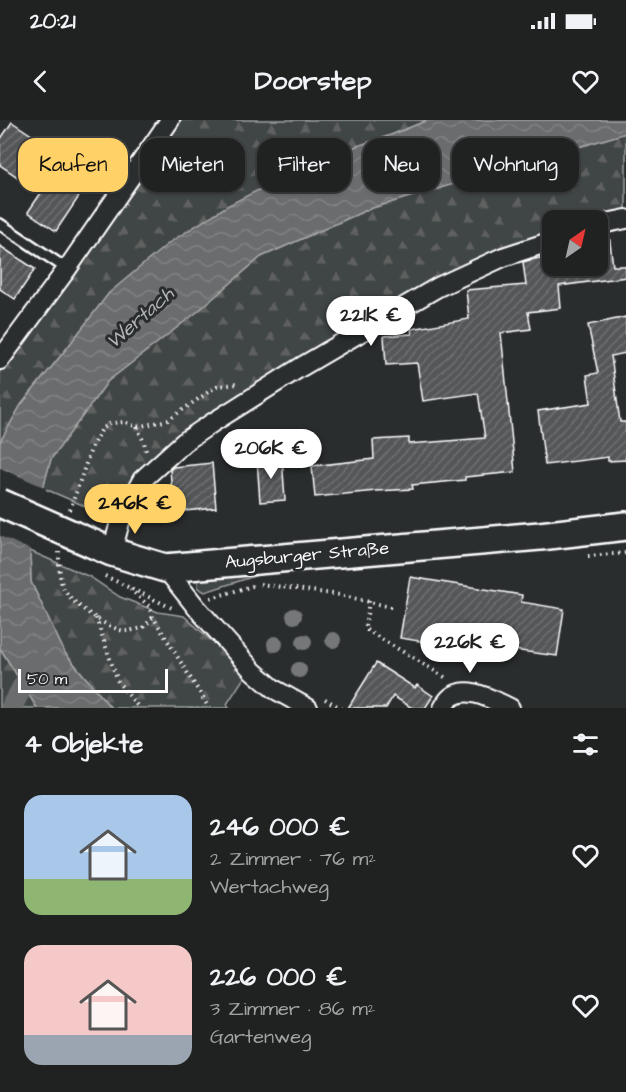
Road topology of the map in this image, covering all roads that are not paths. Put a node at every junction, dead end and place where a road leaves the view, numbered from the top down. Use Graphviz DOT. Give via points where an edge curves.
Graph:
graph roads {
  1 [pos="170,120"];
  2 [pos="626,219"];
  3 [pos="608,223"];
  4 [pos="0,224"];
  5 [pos="542,244"];
  6 [pos="67,269"];
  7 [pos="0,360"];
  8 [pos="0,503"];
  9 [pos="626,526"];
  10 [pos="101,547"];
  11 [pos="165,567"];
  12 [pos="308,708"];
  13 [pos="443,708"];
  14 [pos="510,708"];
  1 -- 6 [label="street"];
  2 -- 3 [label="street"];
  4 -- 6 [label="lane"];
  5 -- 10 [label="street" via="503,257 438,287 301,367 184,442 142,480"];
  6 -- 7 [label="street"];
  8 -- 10 [label="main road, Augsburger Straße, bridge"];
  9 -- 11 [label="main road, Augsburger Straße"];
  10 -- 11 [label="main road, Augsburger Straße"];
  11 -- 12 [label="street" via="252,670 274,689"];
  13 -- 14 [label="street" via="449,699 465,692"];
}
